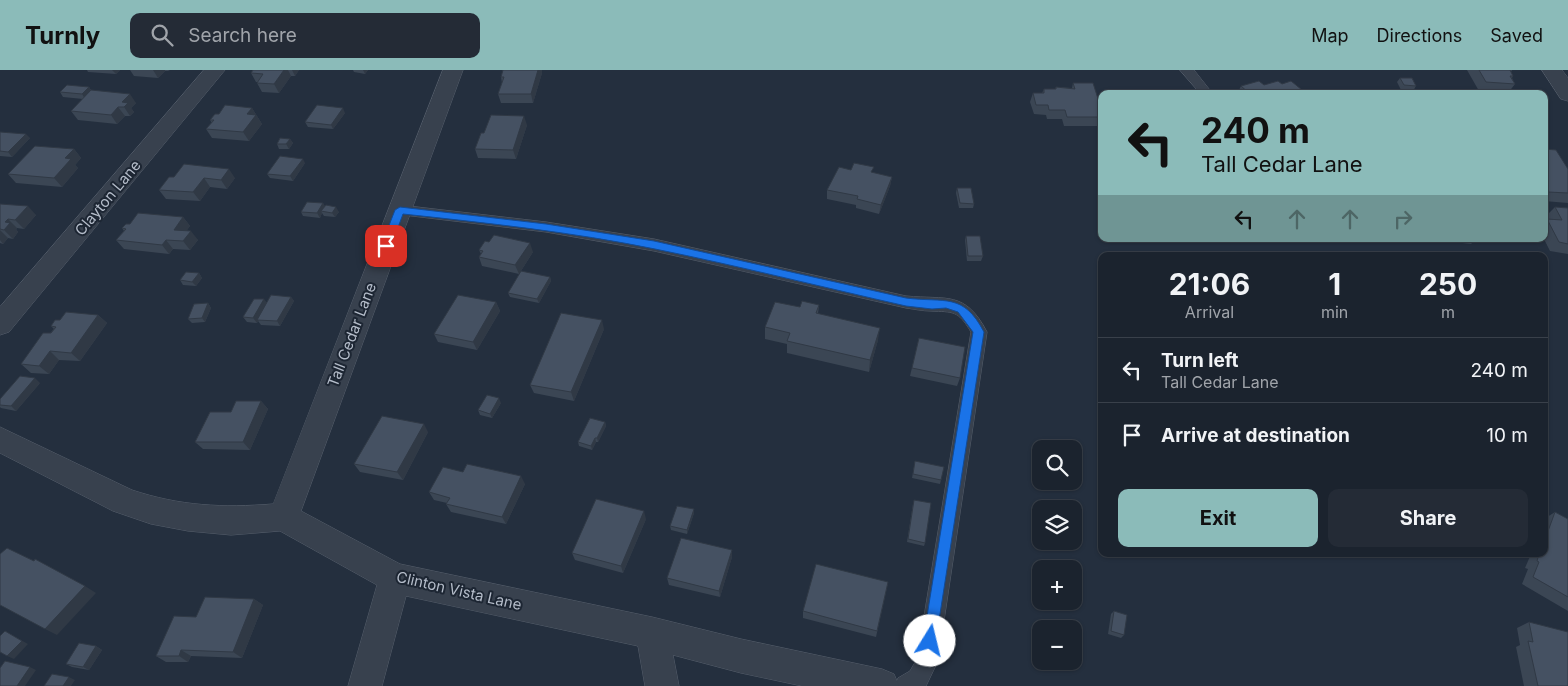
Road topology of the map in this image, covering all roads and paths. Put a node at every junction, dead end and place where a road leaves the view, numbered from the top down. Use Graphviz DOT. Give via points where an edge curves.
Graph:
graph roads {
  1 [pos="215,70"];
  2 [pos="453,70"];
  3 [pos="1186,70"];
  4 [pos="1552,70"];
  5 [pos="1204,90"];
  6 [pos="1568,94"];
  7 [pos="400,210"];
  8 [pos="0,325"];
  9 [pos="0,439"];
  10 [pos="283,517"];
  11 [pos="395,578"];
  12 [pos="652,633"];
  13 [pos="365,686"];
  14 [pos="662,686"];
  15 [pos="882,686"];
  16 [pos="906,686"];
  1 -- 8 [label="street, Clayton Lane"];
  2 -- 7 [label="street, Tall Cedar Lane"];
  3 -- 5 [label="lane"];
  4 -- 6 [label="street"];
  7 -- 10 [label="street, Tall Cedar Lane"];
  7 -- 16 [label="lane" via="546,227 654,245 906,302 946,304 962,309 979,332 927,661 918,679"];
  9 -- 10 [label="street" via="124,501 151,510 231,521"];
  10 -- 11 [label="street, Clinton Vista Lane"];
  11 -- 12 [label="street, Clinton Vista Lane"];
  11 -- 13 [label="street"];
  12 -- 14 [label="street"];
  12 -- 15 [label="street, Clinton Vista Lane"];
}
